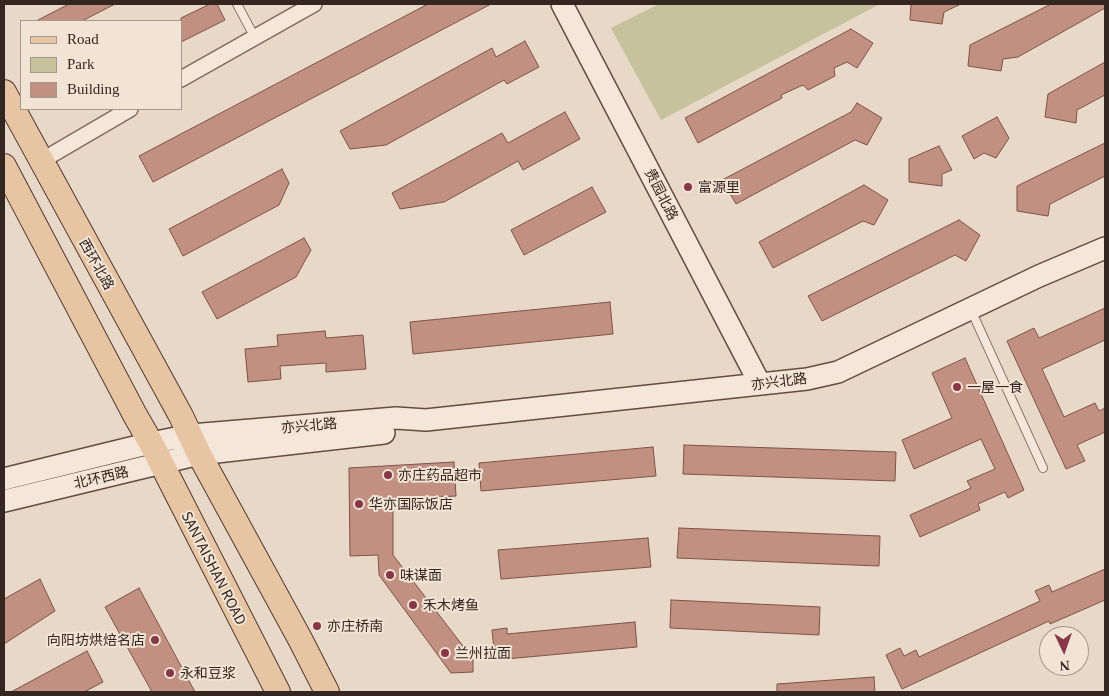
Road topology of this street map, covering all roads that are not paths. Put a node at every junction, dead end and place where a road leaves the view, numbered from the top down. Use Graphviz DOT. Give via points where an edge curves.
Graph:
graph roads {
  1 [pos="237,4"];
  2 [pos="314,4"];
  3 [pos="562,4"];
  4 [pos="254,36"];
  5 [pos="182,78"];
  6 [pos="4,92"];
  7 [pos="128,110"];
  8 [pos="41,161"];
  9 [pos="6,174"];
  10 [pos="1105,248"];
  11 [pos="970,308"];
  12 [pos="760,384"];
  13 [pos="195,445"];
  14 [pos="156,453"];
  15 [pos="1043,468"];
  16 [pos="4,479"];
  17 [pos="4,501"];
  18 [pos="278,692"];
  19 [pos="327,692"];
  1 -- 4 [label="lane"];
  2 -- 4 [label="street"];
  3 -- 12 [label="street, 贵园北路"];
  4 -- 5 [label="street"];
  6 -- 8 [label="main road, 西环北路"];
  7 -- 8 [label="street"];
  8 -- 13 [label="main road, 西环北路"];
  9 -- 14 [label="main road"];
  10 -- 11 [label="street, 亦兴北路"];
  11 -- 12 [label="street, 亦兴北路" via="838,372"];
  11 -- 15 [label="lane"];
  12 -- 13 [label="street, 亦兴北路" via="426,420 397,431"];
  13 -- 14 [label="street, 北环西路"];
  13 -- 19 [label="main road"];
  14 -- 16 [label="street, 北环西路"];
  14 -- 17 [label="street, 北环西路"];
  14 -- 18 [label="main road, SANTAISHAN ROAD"];
}
